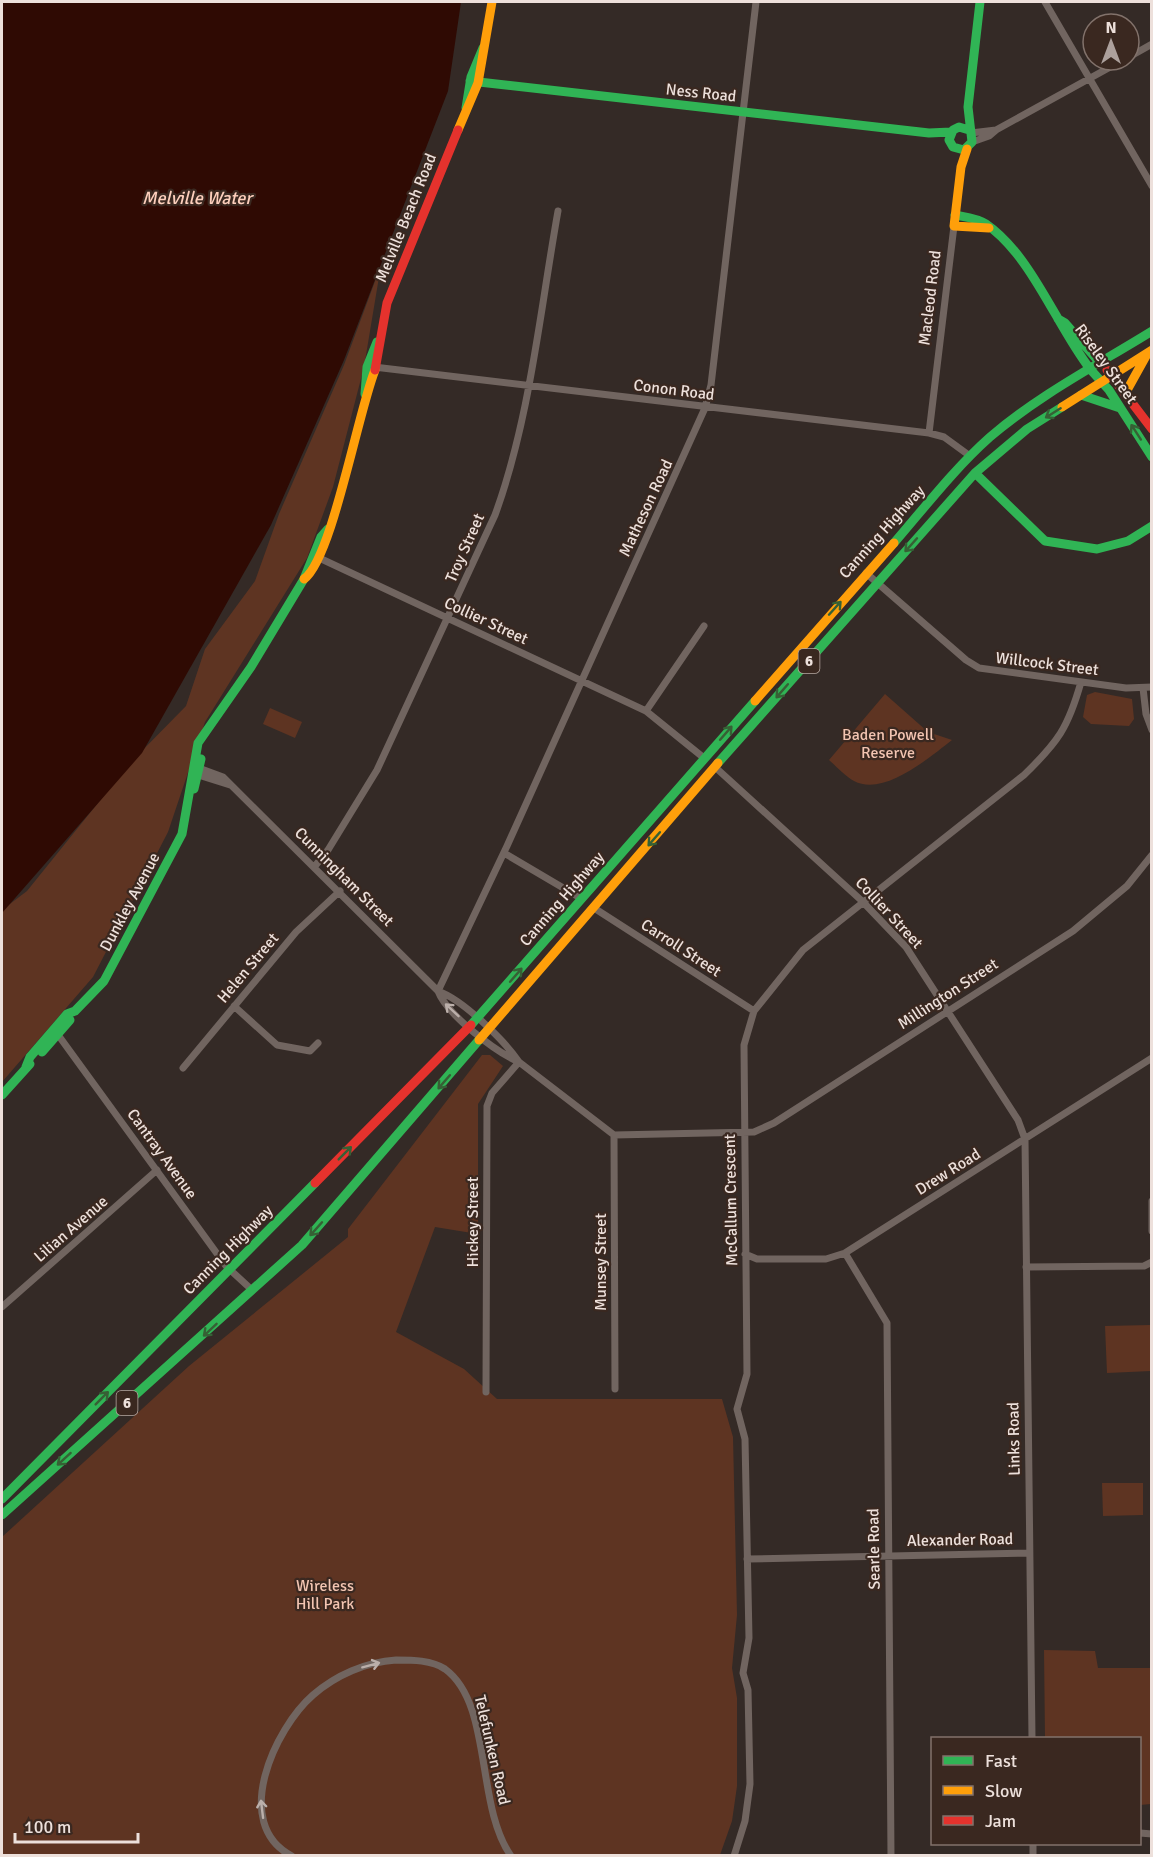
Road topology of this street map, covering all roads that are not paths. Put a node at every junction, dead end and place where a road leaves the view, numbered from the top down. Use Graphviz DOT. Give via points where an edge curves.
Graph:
graph roads {
  1 [pos="492,2"];
  2 [pos="756,2"];
  3 [pos="980,2"];
  4 [pos="1045,2"];
  5 [pos="1102,72"];
  6 [pos="1091,78"];
  7 [pos="474,82"];
  8 [pos="968,107"];
  9 [pos="742,113"];
  10 [pos="953,138"];
  11 [pos="970,138"];
  12 [pos="961,167"];
  13 [pos="1152,186"];
  14 [pos="558,211"];
  15 [pos="955,214"];
  16 [pos="954,226"];
  17 [pos="989,228"];
  18 [pos="1058,319"];
  19 [pos="1152,331"];
  20 [pos="1150,351"];
  21 [pos="1100,363"];
  22 [pos="372,366"];
  23 [pos="1090,369"];
  24 [pos="1112,375"];
  25 [pos="1102,382"];
  26 [pos="528,387"];
  27 [pos="1126,392"];
  28 [pos="1081,395"];
  29 [pos="705,408"];
  30 [pos="1120,408"];
  31 [pos="1152,429"];
  32 [pos="929,433"];
  33 [pos="970,456"];
  34 [pos="1152,456"];
  35 [pos="975,473"];
  36 [pos="1152,526"];
  37 [pos="316,557"];
  38 [pos="866,573"];
  39 [pos="877,583"];
  40 [pos="448,618"];
  41 [pos="704,626"];
  42 [pos="580,678"];
  43 [pos="1081,682"];
  44 [pos="1152,687"];
  45 [pos="1143,688"];
  46 [pos="646,711"];
  47 [pos="1152,730"];
  48 [pos="704,758"];
  49 [pos="715,767"];
  50 [pos="196,771"];
  51 [pos="504,853"];
  52 [pos="1152,855"];
  53 [pos="315,866"];
  54 [pos="340,891"];
  55 [pos="582,899"];
  56 [pos="862,901"];
  57 [pos="594,908"];
  58 [pos="438,991"];
  59 [pos="234,1006"];
  60 [pos="948,1010"];
  61 [pos="754,1011"];
  62 [pos="477,1019"];
  63 [pos="470,1027"];
  64 [pos="56,1032"];
  65 [pos="486,1034"];
  66 [pos="318,1043"];
  67 [pos="1152,1058"];
  68 [pos="519,1062"];
  69 [pos="183,1068"];
  70 [pos="2,1095"];
  71 [pos="744,1131"];
  72 [pos="614,1135"];
  73 [pos="1025,1139"];
  74 [pos="157,1170"];
  75 [pos="1152,1201"];
  76 [pos="1152,1231"];
  77 [pos="845,1253"];
  78 [pos="745,1254"];
  79 [pos="1152,1262"];
  80 [pos="1026,1267"];
  81 [pos="230,1269"];
  82 [pos="252,1290"];
  83 [pos="2,1307"];
  84 [pos="615,1389"];
  85 [pos="486,1392"];
  86 [pos="2,1499"];
  87 [pos="2,1515"];
  88 [pos="1029,1553"];
  89 [pos="889,1555"];
  90 [pos="747,1559"];
  91 [pos="1032,1737"];
  92 [pos="505,1852"];
  93 [pos="292,1856"];
  94 [pos="511,1856"];
  95 [pos="734,1856"];
  96 [pos="891,1856"];
  1 -- 7 [label="main road, Melville Beach Road" via="483,48 476,58"];
  2 -- 9 [label="street, Matheson Road"];
  3 -- 8 [label="main road, Macleod Road"];
  4 -- 6 [label="street"];
  5 -- 6 [label="street"];
  6 -- 11 [label="street" via="996,130"];
  6 -- 13 [label="street"];
  7 -- 9 [label="main road, Ness Road"];
  7 -- 22 [label="main road, Melville Beach Road" via="387,303"];
  8 -- 10 [label="main road, Macleod Road"];
  8 -- 11 [label="main road, Macleod Road"];
  9 -- 10 [label="main road, Ness Road"];
  9 -- 29 [label="street, Matheson Road" via="711,385"];
  10 -- 11 [label="main road"];
  10 -- 11 [label="main road" via="963,127"];
  10 -- 12 [label="main road, Macleod Road"];
  11 -- 12 [label="main road, Macleod Road"];
  12 -- 15 [label="main road, Macleod Road"];
  14 -- 26 [label="street, Troy Street"];
  15 -- 16 [label="main road, Macleod Road"];
  15 -- 17 [label="main road, Riseley Street"];
  16 -- 17 [label="main road"];
  16 -- 32 [label="street, Macleod Road"];
  17 -- 18 [label="main road, Riseley Street" via="1013,249"];
  18 -- 21 [label="main road, Riseley Street"];
  18 -- 23 [label="main road, Riseley Street"];
  19 -- 21 [label="main road, Canning Highway / 6"];
  20 -- 24 [label="main road, Canning Highway / 6"];
  20 -- 27 [label="main road"];
  21 -- 23 [label="main road, Canning Highway / 6"];
  21 -- 24 [label="main road, Riseley Street"];
  22 -- 26 [label="street, Conon Road"];
  22 -- 37 [label="main road, Melville Beach Road" via="370,387 341,490"];
  23 -- 25 [label="main road, Riseley Street"];
  23 -- 33 [label="main road, Canning Highway / 6" via="1013,418"];
  24 -- 25 [label="main road, Canning Highway / 6"];
  24 -- 27 [label="main road, Riseley Street"];
  25 -- 28 [label="main road, Canning Highway / 6"];
  25 -- 30 [label="main road, Riseley Street"];
  26 -- 29 [label="street, Conon Road"];
  26 -- 40 [label="street, Troy Street" via="503,491"];
  27 -- 31 [label="main road, Riseley Street"];
  28 -- 30 [label="main road"];
  28 -- 35 [label="main road, Canning Highway / 6, one-way" via="1010,441"];
  29 -- 32 [label="street, Conon Road"];
  29 -- 42 [label="street, Matheson Road"];
  34 -- 30 [label="main road, Riseley Street, one-way"];
  32 -- 33 [label="street, Conon Road" via="944,437"];
  33 -- 38 [label="main road, Canning Highway / 6"];
  35 -- 36 [label="main road" via="1045,541 1096,549 1128,541"];
  35 -- 39 [label="main road, Canning Highway / 6, one-way"];
  37 -- 40 [label="street, Collier Street"];
  37 -- 50 [label="main road, Melville Beach Road" via="311,574 304,579 251,667 198,743"];
  38 -- 39 [label="street, Willcock Street"];
  48 -- 38 [label="main road, Canning Highway / 6, one-way"];
  39 -- 43 [label="street, Willcock Street" via="979,668"];
  39 -- 49 [label="main road, Canning Highway / 6, one-way"];
  40 -- 42 [label="street, Collier Street"];
  40 -- 53 [label="street, Troy Street" via="377,770"];
  41 -- 46 [label="street"];
  42 -- 46 [label="street, Collier Street"];
  42 -- 51 [label="street, Matheson Road"];
  43 -- 45 [label="street, Willcock Street"];
  43 -- 56 [label="street, McCallum Crescent" via="1069,722 1048,751 1024,775"];
  44 -- 45 [label="street, Willcock Street"];
  45 -- 47 [label="street"];
  46 -- 48 [label="street, Collier Street"];
  48 -- 55 [label="main road, Canning Highway / 6"];
  49 -- 56 [label="street, Collier Street"];
  49 -- 57 [label="main road, Canning Highway / 6, one-way"];
  50 -- 53 [label="street, Cunningham Street" via="230,785"];
  50 -- 64 [label="main road, Dunkley Avenue" via="182,834 104,981"];
  51 -- 55 [label="street"];
  51 -- 58 [label="street, Matheson Road"];
  52 -- 60 [label="street, Millington Street" via="1126,886 1073,930"];
  53 -- 54 [label="street, Cunningham Street"];
  54 -- 58 [label="street, Cunningham Street"];
  54 -- 59 [label="street, Helen Street" via="296,932"];
  62 -- 55 [label="main road, Canning Highway / 6, one-way"];
  56 -- 60 [label="street, Collier Street" via="906,947"];
  56 -- 61 [label="street, McCallum Crescent" via="803,950"];
  57 -- 61 [label="street, Carroll Street"];
  57 -- 65 [label="main road, Canning Highway / 6"];
  58 -- 62 [label="street, Cunningham Street" via="448,994"];
  63 -- 58 [label="street, Cunningham Street, one-way"];
  59 -- 66 [label="street" via="277,1045 310,1051"];
  59 -- 69 [label="street, Helen Street"];
  60 -- 71 [label="street, Millington Street" via="774,1123 754,1132"];
  60 -- 73 [label="street, Collier Street" via="1018,1120"];
  61 -- 71 [label="street, McCallum Crescent" via="744,1045"];
  62 -- 63 [label="main road, Canning Highway / 6"];
  62 -- 65 [label="street, Cunningham Street"];
  63 -- 65 [label="street, Cunningham Street"];
  81 -- 63 [label="main road, Canning Highway / 6, one-way"];
  64 -- 70 [label="main road, Dunkley Avenue"];
  64 -- 74 [label="street, Cantray Avenue"];
  65 -- 68 [label="street, Cunningham Street" via="511,1050"];
  65 -- 82 [label="main road, Canning Highway / 6, one-way" via="302,1245"];
  67 -- 73 [label="street, Drew Road"];
  68 -- 72 [label="street, Cunningham Street"];
  68 -- 85 [label="street, Hickey Street" via="492,1093 487,1106"];
  71 -- 72 [label="street"];
  71 -- 78 [label="street, McCallum Crescent"];
  72 -- 84 [label="street, Munsey Street"];
  73 -- 77 [label="street, Drew Road"];
  73 -- 80 [label="street, Links Road"];
  74 -- 81 [label="street, Cantray Avenue"];
  74 -- 83 [label="street, Lilian Avenue"];
  75 -- 76 [label="street"];
  77 -- 78 [label="street, Drew Road" via="826,1259 757,1259"];
  77 -- 89 [label="street, Searle Road" via="887,1323"];
  78 -- 90 [label="street, McCallum Crescent" via="747,1374 736,1409 746,1439"];
  79 -- 80 [label="street" via="1144,1266"];
  80 -- 88 [label="street, Links Road"];
  81 -- 82 [label="street, Cantray Avenue"];
  86 -- 81 [label="main road, Canning Highway / 6, one-way"];
  82 -- 87 [label="main road, Canning Highway / 6, one-way"];
  88 -- 89 [label="street, Alexander Road"];
  88 -- 91 [label="street, Links Road"];
  89 -- 90 [label="street, Alexander Road"];
  89 -- 96 [label="street, Searle Road"];
  90 -- 95 [label="street, McCallum Crescent" via="748,1638 743,1673 748,1690 750,1784 745,1821"];
  93 -- 92 [label="street, Telefunken Road, one-way" via="275,1843 261,1804 266,1773 285,1729 308,1701 333,1681 372,1664 406,1660 445,1669 470,1704 486,1788"];
  92 -- 94 [label="street, Telefunken Road"];
}
